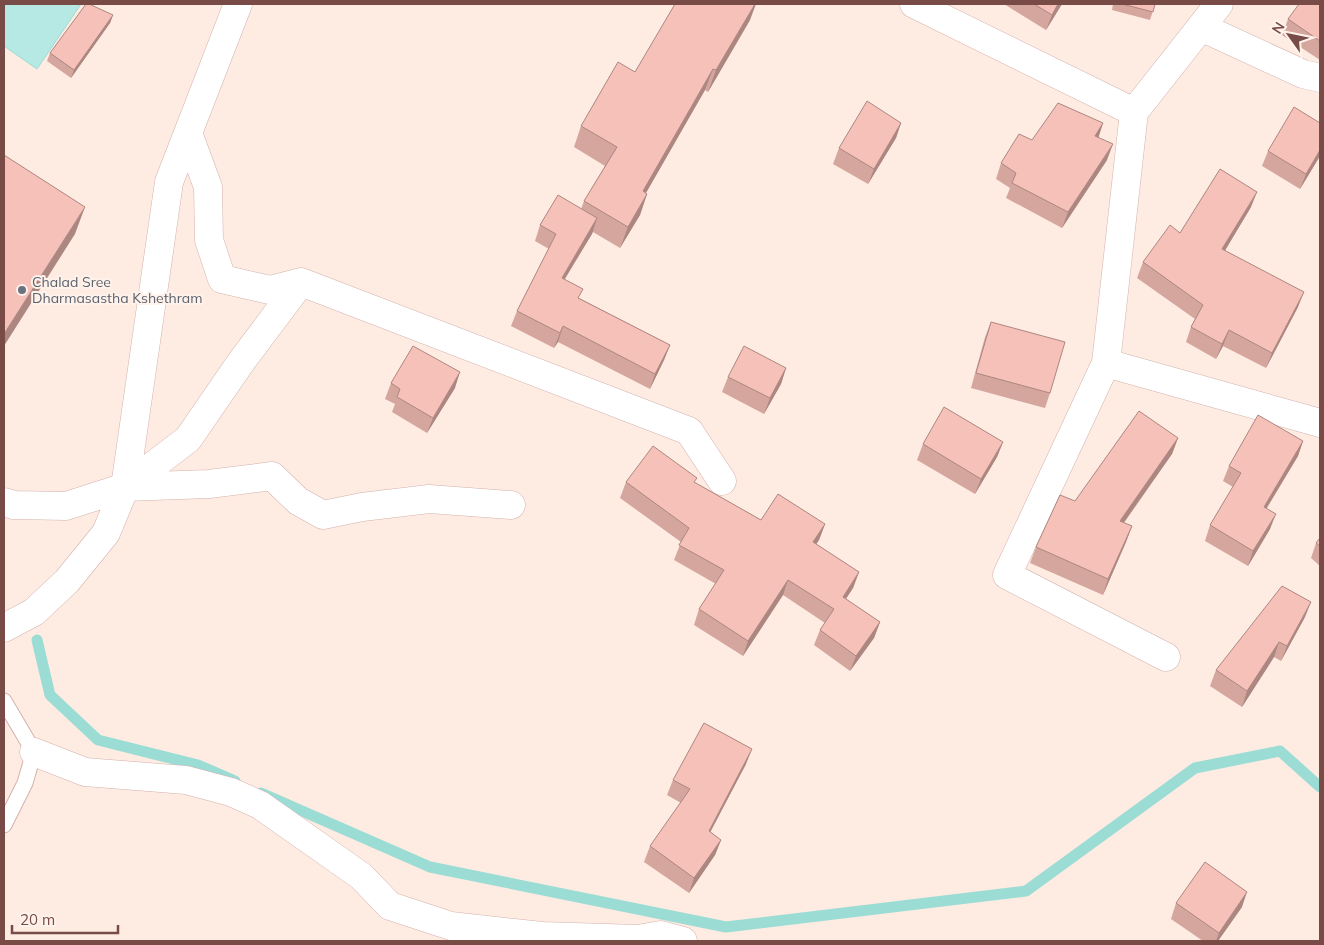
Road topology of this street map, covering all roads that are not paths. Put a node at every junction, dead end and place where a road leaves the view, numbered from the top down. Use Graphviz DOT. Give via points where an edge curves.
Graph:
graph roads {
  1 [pos="238,4"];
  2 [pos="914,4"];
  3 [pos="1219,4"];
  4 [pos="1201,27"];
  5 [pos="1320,78"];
  6 [pos="1134,112"];
  7 [pos="188,133"];
  8 [pos="301,282"];
  9 [pos="1106,363"];
  10 [pos="1320,423"];
  11 [pos="722,481"];
  12 [pos="125,487"];
  13 [pos="4,502"];
  14 [pos="511,505"];
  15 [pos="4,628"];
  16 [pos="1166,657"];
  17 [pos="4,701"];
  18 [pos="34,752"];
  19 [pos="4,825"];
  20 [pos="683,941"];
  1 -- 7 [label="street"];
  2 -- 6 [label="street"];
  3 -- 4 [label="street"];
  4 -- 5 [label="street" via="1303,74"];
  4 -- 6 [label="street"];
  6 -- 9 [label="street"];
  7 -- 8 [label="street" via="208,187 210,240 222,279 270,290"];
  7 -- 12 [label="street" via="169,182"];
  8 -- 11 [label="street" via="689,430"];
  8 -- 12 [label="street" via="188,439"];
  9 -- 10 [label="street"];
  9 -- 16 [label="street" via="1007,575"];
  12 -- 13 [label="street" via="66,506"];
  12 -- 14 [label="street" via="209,484 272,476 298,501 323,515 429,499"];
  12 -- 15 [label="street" via="106,533 67,582 34,612"];
  17 -- 18 [label="lane"];
  18 -- 19 [label="lane" via="25,783"];
  18 -- 20 [label="street" via="85,772 186,780 231,792 260,805 361,876 390,906 451,926 542,936 638,939 661,935"];
}
